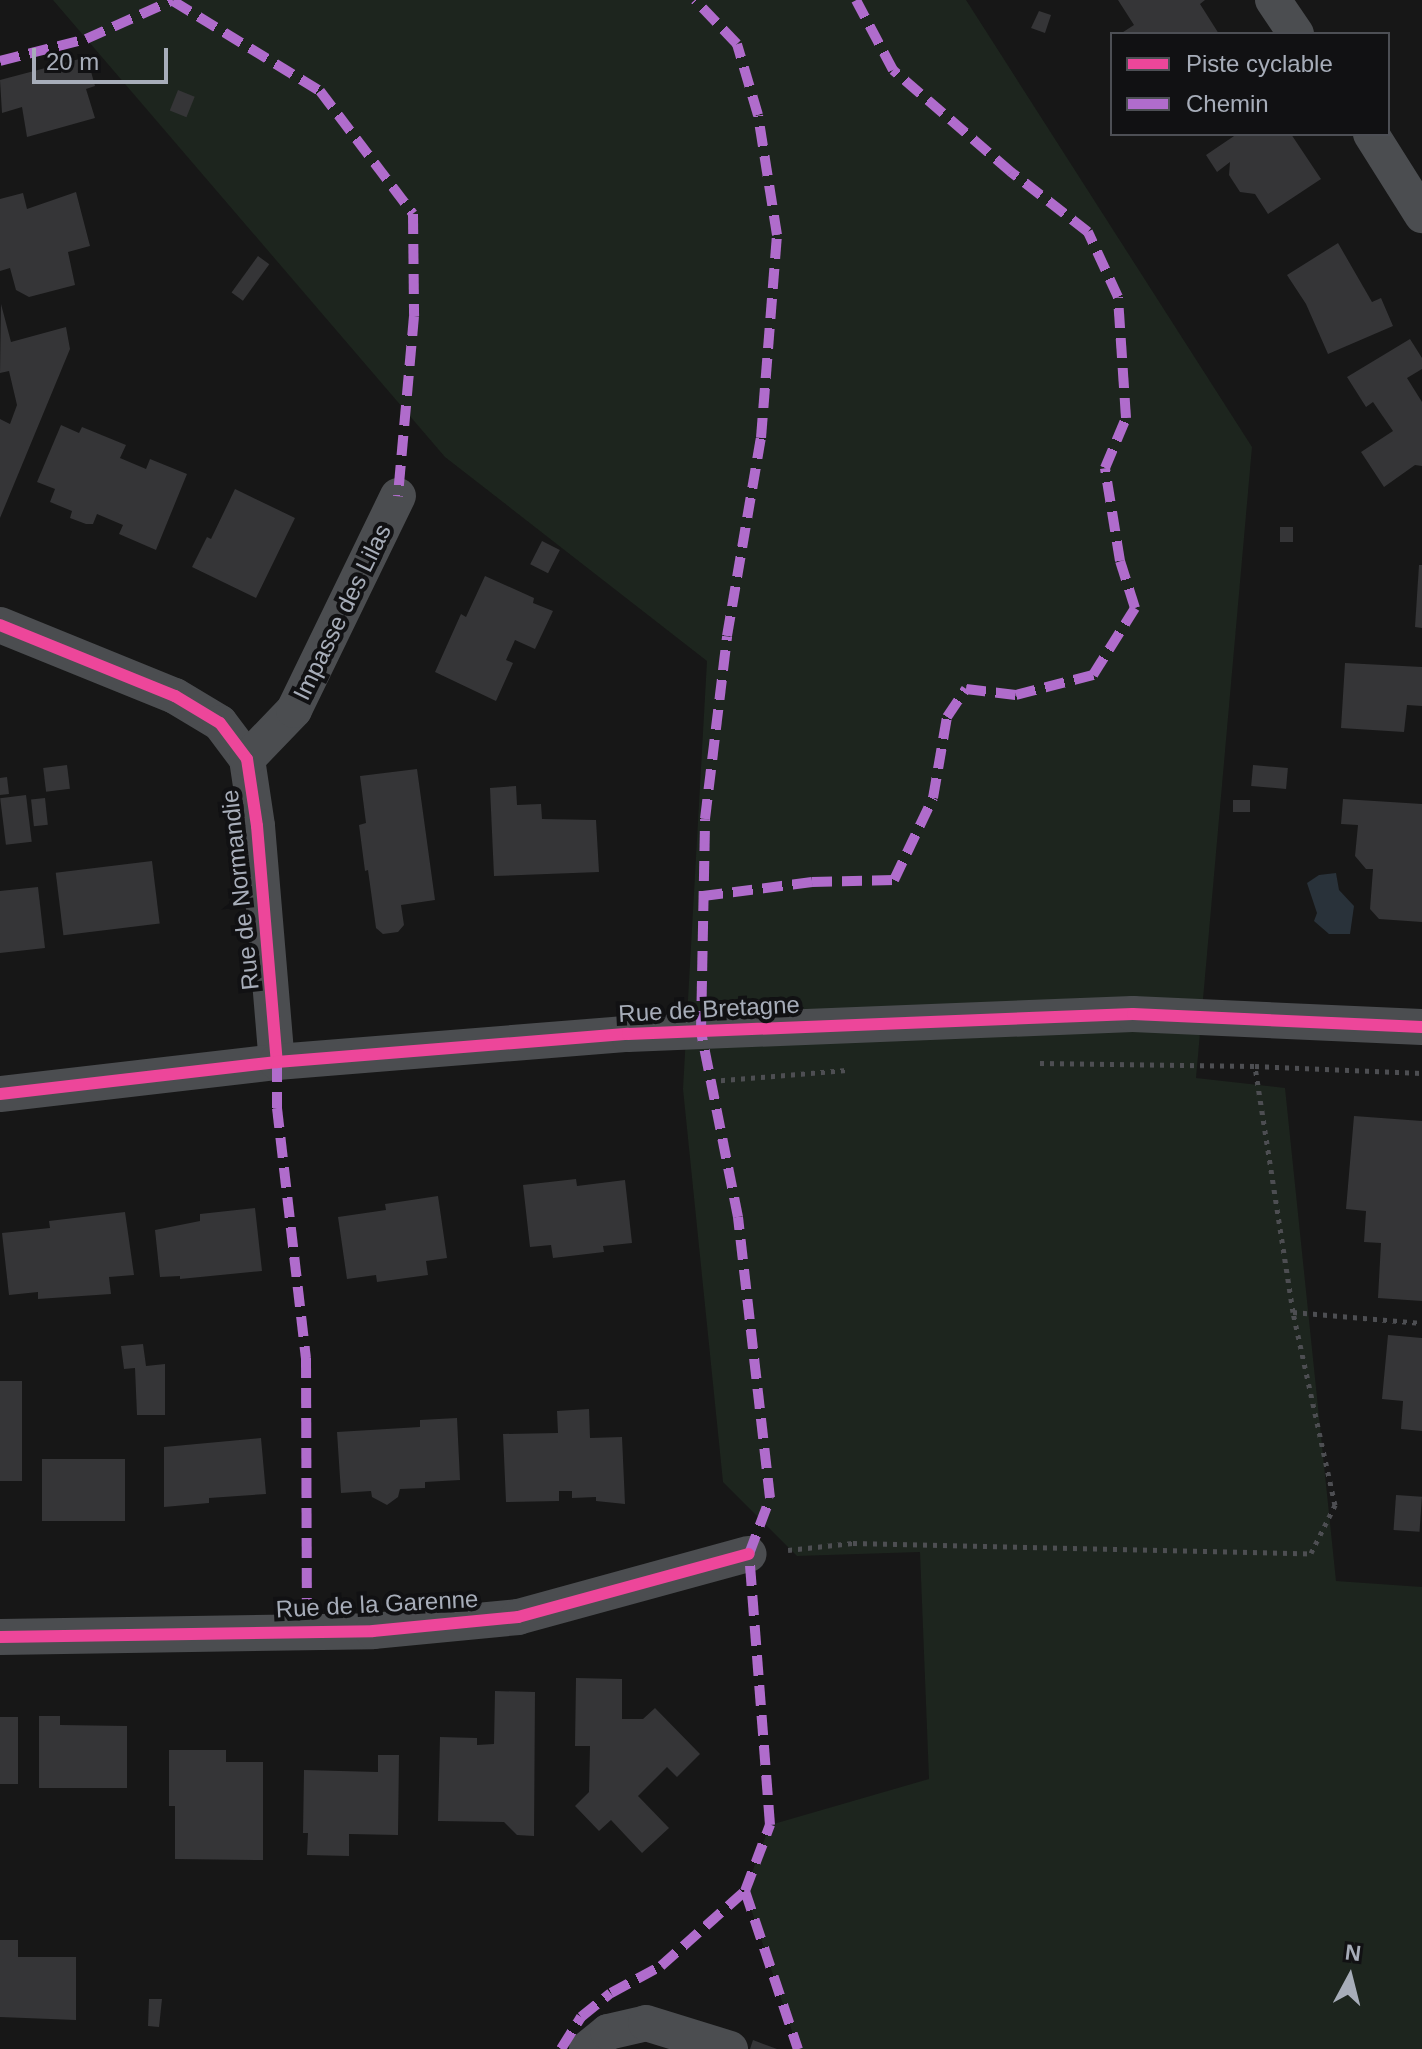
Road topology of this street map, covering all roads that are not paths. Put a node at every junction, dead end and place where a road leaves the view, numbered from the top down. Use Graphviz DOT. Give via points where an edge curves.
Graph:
graph roads {
  1 [pos="1273,0"];
  2 [pos="1295,32"];
  3 [pos="1372,136"];
  4 [pos="1422,215"];
  5 [pos="398,496"];
  6 [pos="0,625"];
  7 [pos="247,759"];
  8 [pos="1422,1027"];
  9 [pos="277,1062"];
  10 [pos="0,1094"];
  11 [pos="749,1554"];
  12 [pos="0,1637"];
  13 [pos="587,2049"];
  14 [pos="730,2049"];
  1 -- 2 [label="street"];
  3 -- 4 [label="street"];
  5 -- 7 [label="street, Impasse des Lilas" via="294,710"];
  6 -- 7 [label="street, Rue de Normandie" via="175,696 220,723"];
  7 -- 9 [label="street, Rue de Normandie"];
  8 -- 9 [label="street, Rue de Bretagne" via="1133,1014 628,1034"];
  9 -- 10 [label="street, Rue de Bretagne"];
  11 -- 12 [label="street, Rue de la Garenne" via="518,1617 373,1631"];
  13 -- 14 [label="street" via="608,2032 646,2023"];
}
